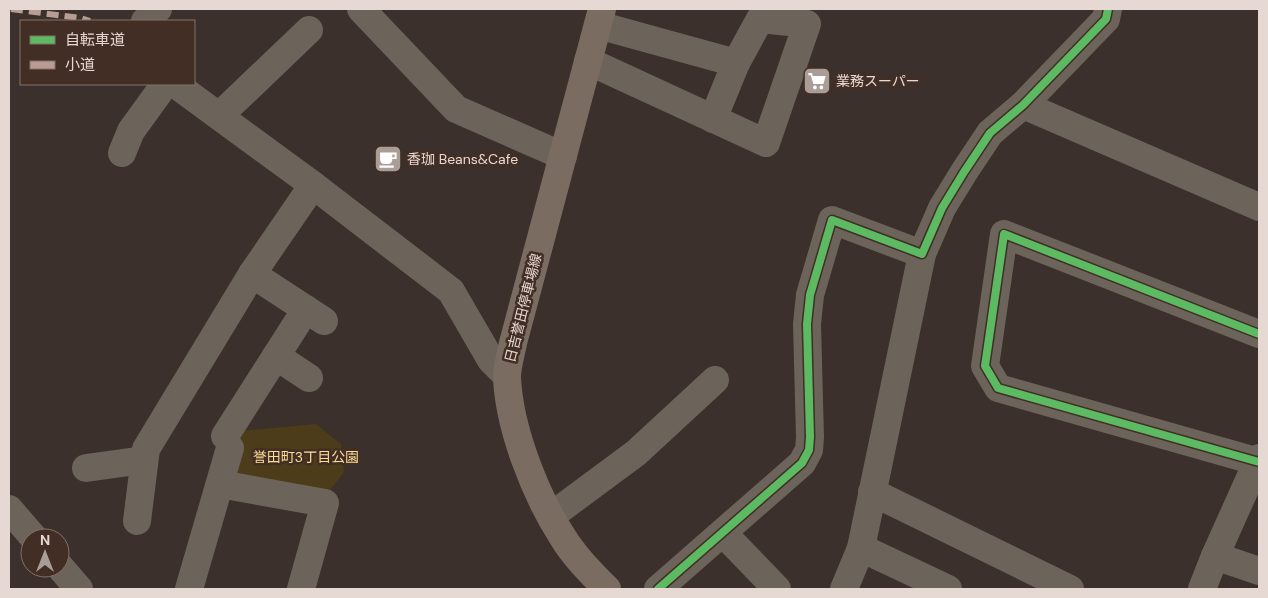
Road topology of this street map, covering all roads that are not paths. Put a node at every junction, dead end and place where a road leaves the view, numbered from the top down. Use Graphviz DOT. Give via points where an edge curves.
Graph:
graph roads {
  1 [pos="158,9"];
  2 [pos="361,9"];
  3 [pos="1108,9"];
  4 [pos="600,17"];
  5 [pos="147,20"];
  6 [pos="309,30"];
  7 [pos="588,61"];
  8 [pos="736,63"];
  9 [pos="164,85"];
  10 [pos="176,85"];
  11 [pos="1023,105"];
  12 [pos="220,115"];
  13 [pos="713,119"];
  14 [pos="122,153"];
  15 [pos="563,156"];
  16 [pos="313,185"];
  17 [pos="1259,206"];
  18 [pos="922,254"];
  19 [pos="252,274"];
  20 [pos="1259,334"];
  21 [pos="276,356"];
  22 [pos="507,376"];
  23 [pos="309,378"];
  24 [pos="715,380"];
  25 [pos="144,460"];
  26 [pos="1259,461"];
  27 [pos="86,468"];
  28 [pos="220,484"];
  29 [pos="872,492"];
  30 [pos="9,509"];
  31 [pos="551,516"];
  32 [pos="137,521"];
  33 [pos="25,528"];
  34 [pos="723,533"];
  35 [pos="861,548"];
  36 [pos="1215,556"];
  37 [pos="1259,571"];
  38 [pos="70,578"];
  39 [pos="79,589"];
  40 [pos="189,589"];
  41 [pos="301,589"];
  42 [pos="607,589"];
  43 [pos="658,589"];
  44 [pos="777,589"];
  45 [pos="844,589"];
  46 [pos="948,589"];
  47 [pos="1070,589"];
  48 [pos="1202,589"];
  1 -- 5 [label="street"];
  2 -- 15 [label="street" via="456,109"];
  3 -- 11 [label="street" via="1106,19"];
  4 -- 7 [label="main road, 日吉誉田停車場線"];
  4 -- 8 [label="street"];
  6 -- 12 [label="street"];
  7 -- 13 [label="street"];
  7 -- 15 [label="main road, 日吉誉田停車場線"];
  8 -- 13 [label="street"];
  8 -- 13 [label="street" via="760,19 807,24 766,143"];
  9 -- 14 [label="street" via="131,131"];
  10 -- 12 [label="street"];
  11 -- 17 [label="street"];
  11 -- 18 [label="street" via="990,133 942,208"];
  12 -- 16 [label="street"];
  15 -- 22 [label="main road, 日吉誉田停車場線"];
  16 -- 19 [label="street"];
  16 -- 22 [label="street" via="451,291 491,360"];
  18 -- 29 [label="street"];
  18 -- 34 [label="street" via="832,220 810,295 807,324 809,450 802,463"];
  19 -- 21 [label="street" via="315,315"];
  19 -- 25 [label="street" via="146,449"];
  20 -- 26 [label="street" via="1004,234 984,366 998,388"];
  21 -- 23 [label="street"];
  21 -- 28 [label="street" via="228,442"];
  22 -- 31 [label="main road, 日吉誉田停車場線" via="520,446"];
  24 -- 31 [label="street" via="636,453"];
  25 -- 27 [label="street"];
  25 -- 32 [label="street"];
  26 -- 36 [label="street"];
  28 -- 40 [label="street"];
  28 -- 41 [label="street" via="325,502"];
  29 -- 35 [label="street"];
  29 -- 47 [label="street"];
  30 -- 33 [label="street"];
  31 -- 42 [label="main road, 日吉誉田停車場線" via="562,538"];
  34 -- 43 [label="street"];
  34 -- 44 [label="street"];
  35 -- 45 [label="street"];
  35 -- 46 [label="street"];
  36 -- 37 [label="street"];
  36 -- 48 [label="street"];
  38 -- 39 [label="street"];
}
